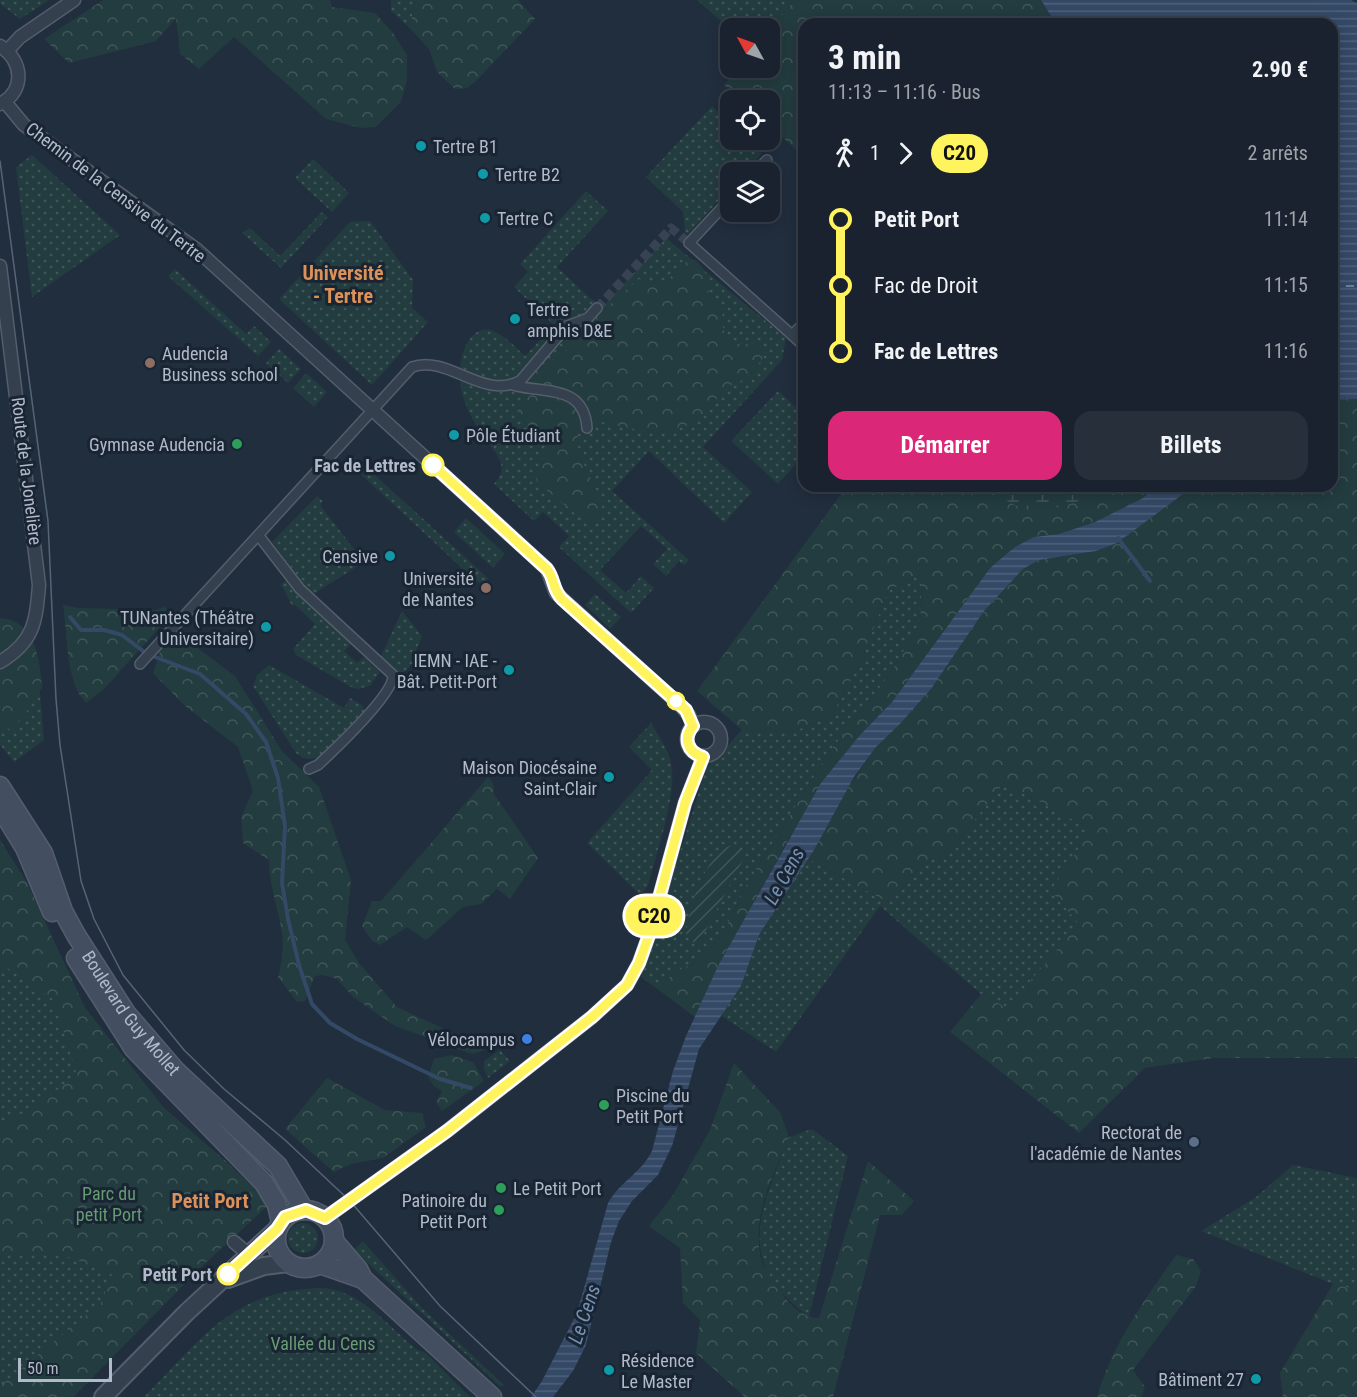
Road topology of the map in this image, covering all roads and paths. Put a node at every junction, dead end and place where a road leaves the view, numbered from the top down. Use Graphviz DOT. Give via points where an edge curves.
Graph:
graph roads {
  1 [pos="74,0"];
  2 [pos="4,48"];
  3 [pos="2,103"];
  4 [pos="720,210"];
  5 [pos="0,266"];
  6 [pos="3,303"];
  7 [pos="597,308"];
  8 [pos="798,329"];
  9 [pos="792,335"];
  10 [pos="798,340"];
  11 [pos="513,385"];
  12 [pos="373,410"];
  13 [pos="587,428"];
  14 [pos="259,536"];
  15 [pos="0,662"];
  16 [pos="140,664"];
  17 [pos="693,726"];
  18 [pos="703,757"];
  19 [pos="309,769"];
  20 [pos="0,786"];
  21 [pos="0,807"];
  22 [pos="304,1210"];
  23 [pos="325,1218"];
  24 [pos="279,1226"];
  25 [pos="334,1241"];
  26 [pos="234,1242"];
  27 [pos="248,1254"];
  28 [pos="288,1263"];
  29 [pos="320,1264"];
  30 [pos="363,1279"];
  31 [pos="221,1281"];
  32 [pos="103,1397"];
  33 [pos="492,1397"];
  1 -- 2 [label="street"];
  2 -- 3 [label="street" via="16,61 19,75 16,88"];
  3 -- 12 [label="street, Chemin de la Censive du Tertre" via="24,125 196,249"];
  4 -- 9 [label="street" via="689,243"];
  5 -- 6 [label="street, Route de la Jonelière"];
  6 -- 15 [label="street, Route de la Jonelière" via="39,585 31,632 21,647"];
  7 -- 11 [label="street" via="588,318 567,326"];
  8 -- 9 [label="street"];
  9 -- 10 [label="street"];
  11 -- 12 [label="street" via="498,387 420,364 406,372"];
  11 -- 13 [label="street" via="552,389 572,399 586,415"];
  12 -- 14 [label="street"];
  12 -- 17 [label="street, Chemin de la Censive du Tertre" via="547,569 556,593 681,706"];
  14 -- 16 [label="street"];
  14 -- 19 [label="street" via="300,589 393,675 392,684 370,713 318,765"];
  17 -- 18 [label="street" via="687,736 688,744 692,752"];
  17 -- 18 [label="street" via="710,723 721,734 718,749"];
  18 -- 23 [label="street" via="685,803 649,935 627,985 447,1131"];
  20 -- 22 [label="main road, Boulevard Guy Mollet" via="43,853 59,901 76,935 126,1013 176,1071 278,1166"];
  21 -- 24 [label="main road, Boulevard Guy Mollet" via="25,848 70,948 121,1032 158,1076 264,1183 277,1205"];
  22 -- 23 [label="main road"];
  22 -- 24 [label="main road" via="291,1214"];
  23 -- 25 [label="main road" via="332,1227"];
  24 -- 27 [label="street"];
  24 -- 28 [label="main road" via="277,1248"];
  25 -- 29 [label="main road" via="329,1256"];
  25 -- 30 [label="main road"];
  26 -- 27 [label="street"];
  27 -- 31 [label="street"];
  28 -- 29 [label="main road" via="304,1269"];
  28 -- 31 [label="street"];
  29 -- 30 [label="main road"];
  30 -- 33 [label="main road"];
  31 -- 32 [label="street"];
}
